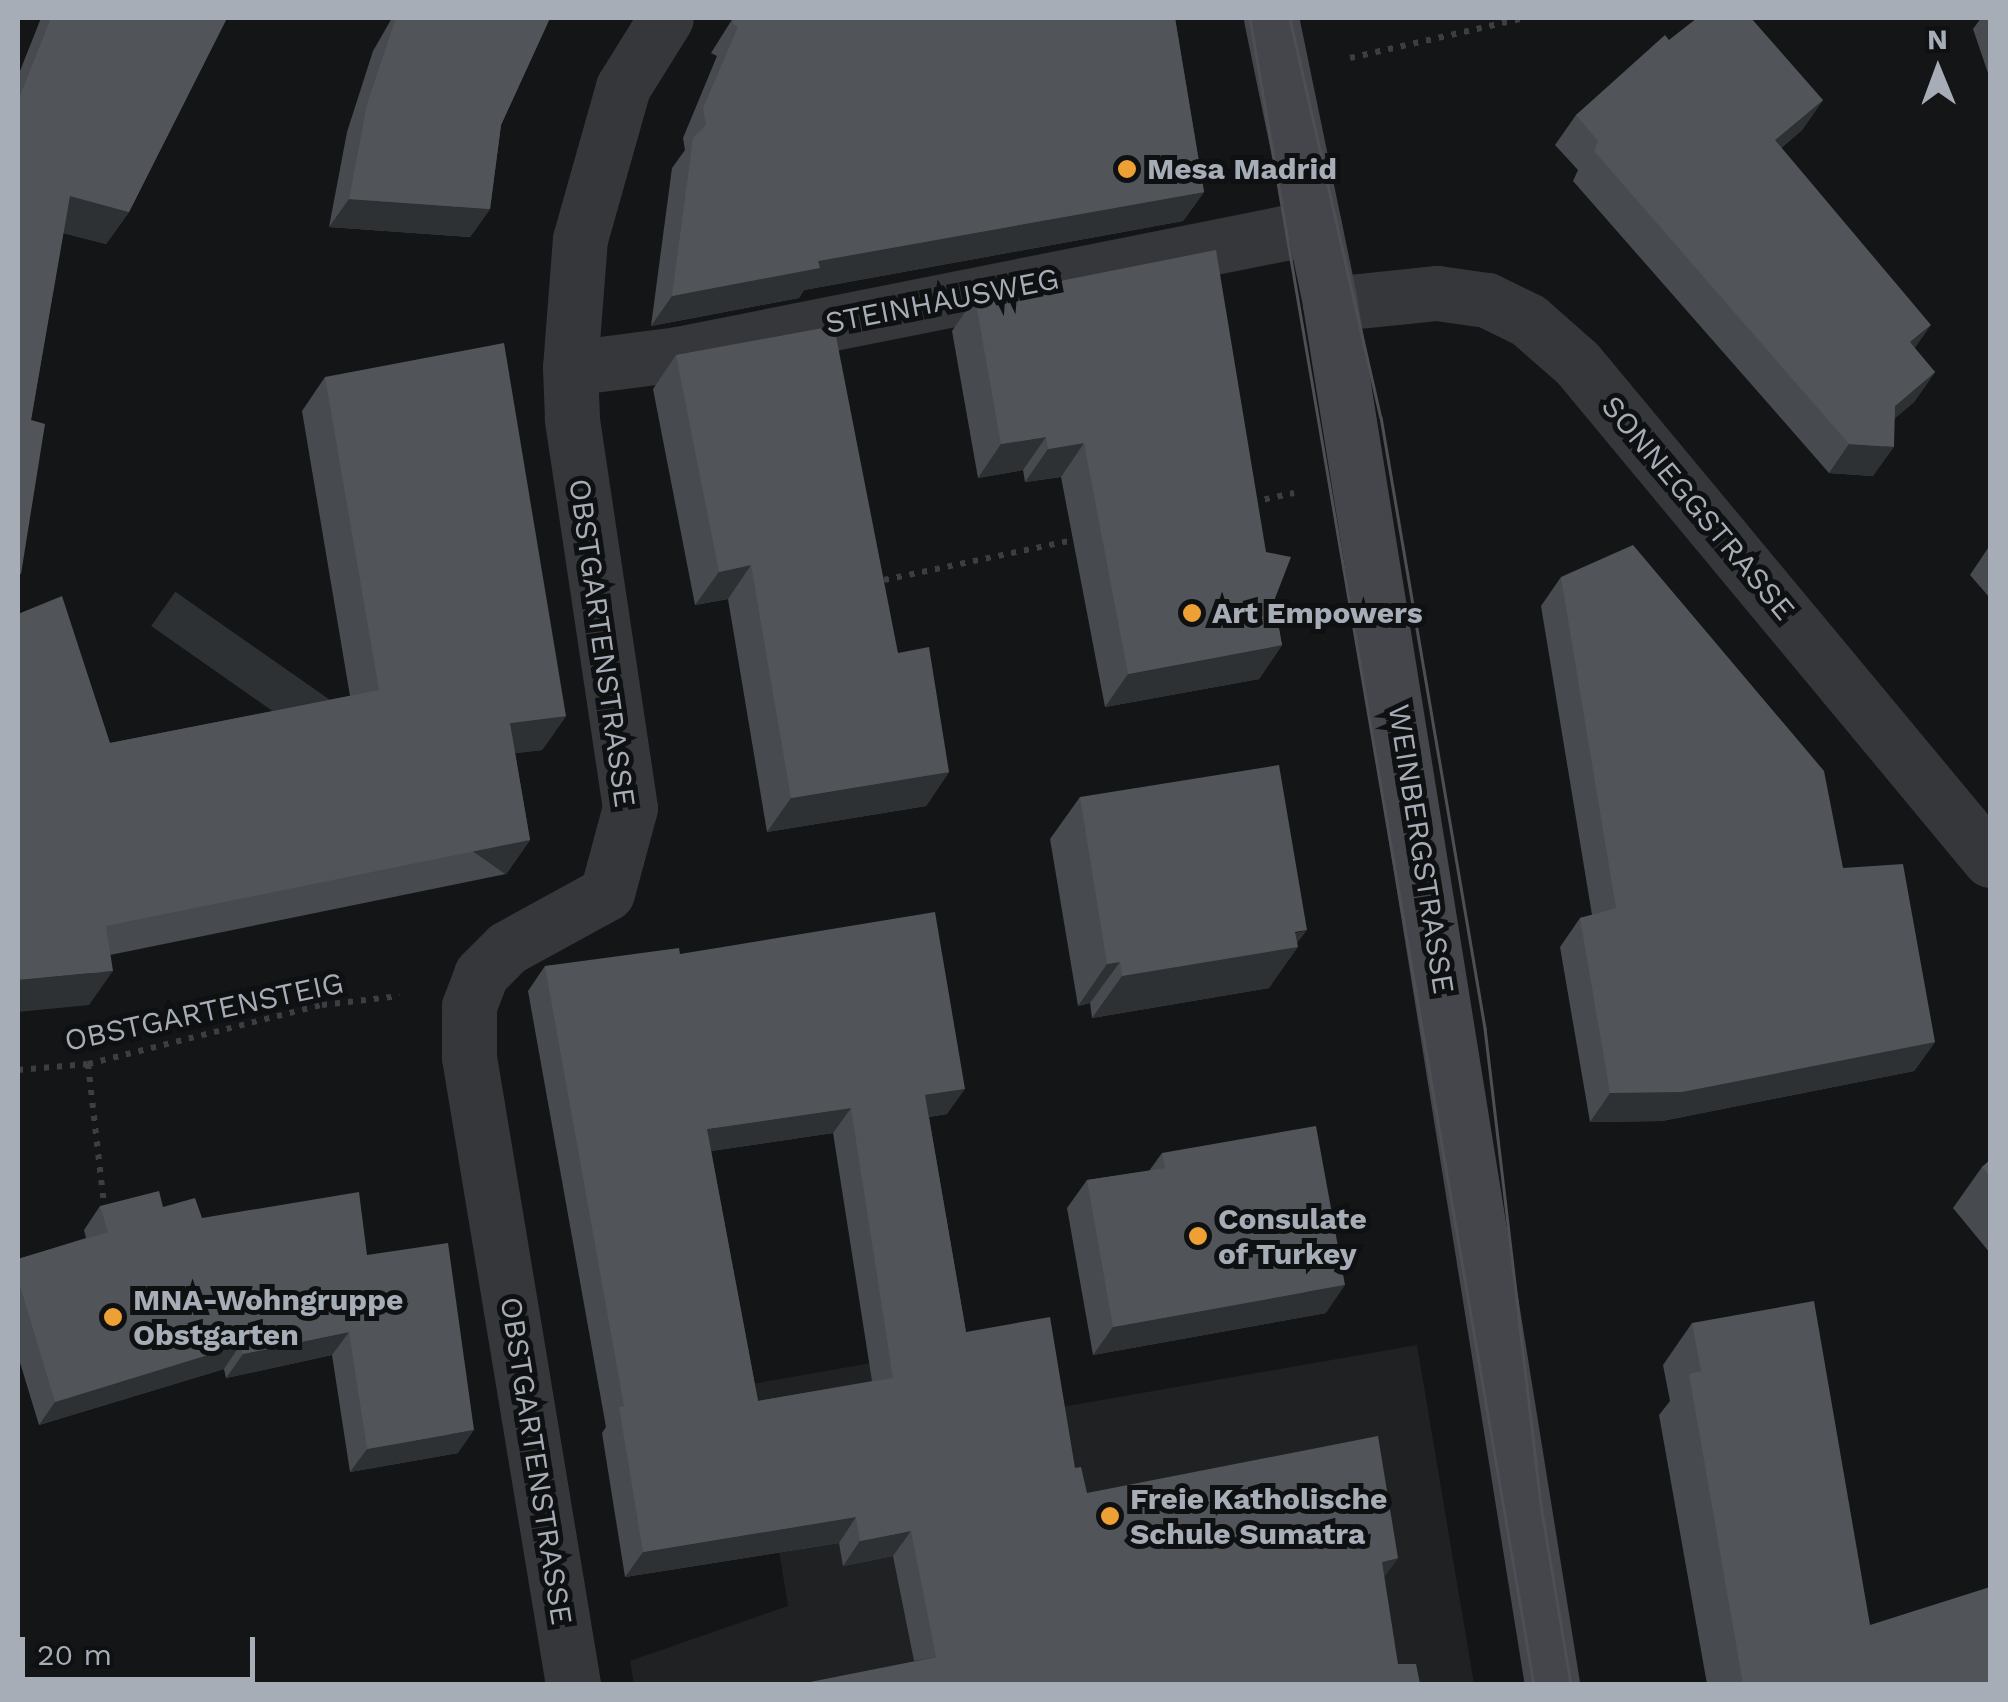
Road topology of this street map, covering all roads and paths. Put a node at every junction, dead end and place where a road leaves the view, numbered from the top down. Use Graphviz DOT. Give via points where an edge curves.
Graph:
graph roads {
  1 [pos="666,18"];
  2 [pos="1270,18"];
  3 [pos="1524,18"];
  4 [pos="1339,60"];
  5 [pos="1314,227"];
  6 [pos="1330,304"];
  7 [pos="570,368"];
  8 [pos="1294,493"];
  9 [pos="1235,506"];
  10 [pos="1099,534"];
  11 [pos="884,580"];
  12 [pos="1990,860"];
  13 [pos="399,996"];
  14 [pos="88,1064"];
  15 [pos="18,1070"];
  16 [pos="106,1224"];
  17 [pos="573,1684"];
  18 [pos="1552,1684"];
  1 -- 7 [label="street, OBSTGARTENSTRASSE" via="623,87 580,238"];
  2 -- 5 [label="street, WEINBERGSTRASSE"];
  3 -- 4 [label="path"];
  5 -- 6 [label="street, WEINBERGSTRASSE"];
  5 -- 7 [label="street, STEINHAUSWEG" via="678,354"];
  6 -- 12 [label="street, SONNEGGSTRASSE" via="1437,292 1487,300 1528,320 1577,363"];
  6 -- 18 [label="street, WEINBERGSTRASSE"];
  7 -- 17 [label="street, OBSTGARTENSTRASSE" via="630,808 607,893 507,948 481,974 470,1006 470,1057"];
  8 -- 9 [label="path"];
  10 -- 11 [label="path"];
  13 -- 14 [label="path, OBSTGARTENSTEIG" via="322,1005"];
  14 -- 15 [label="path, OBSTGARTENSTEIG"];
  14 -- 16 [label="path"];
}
